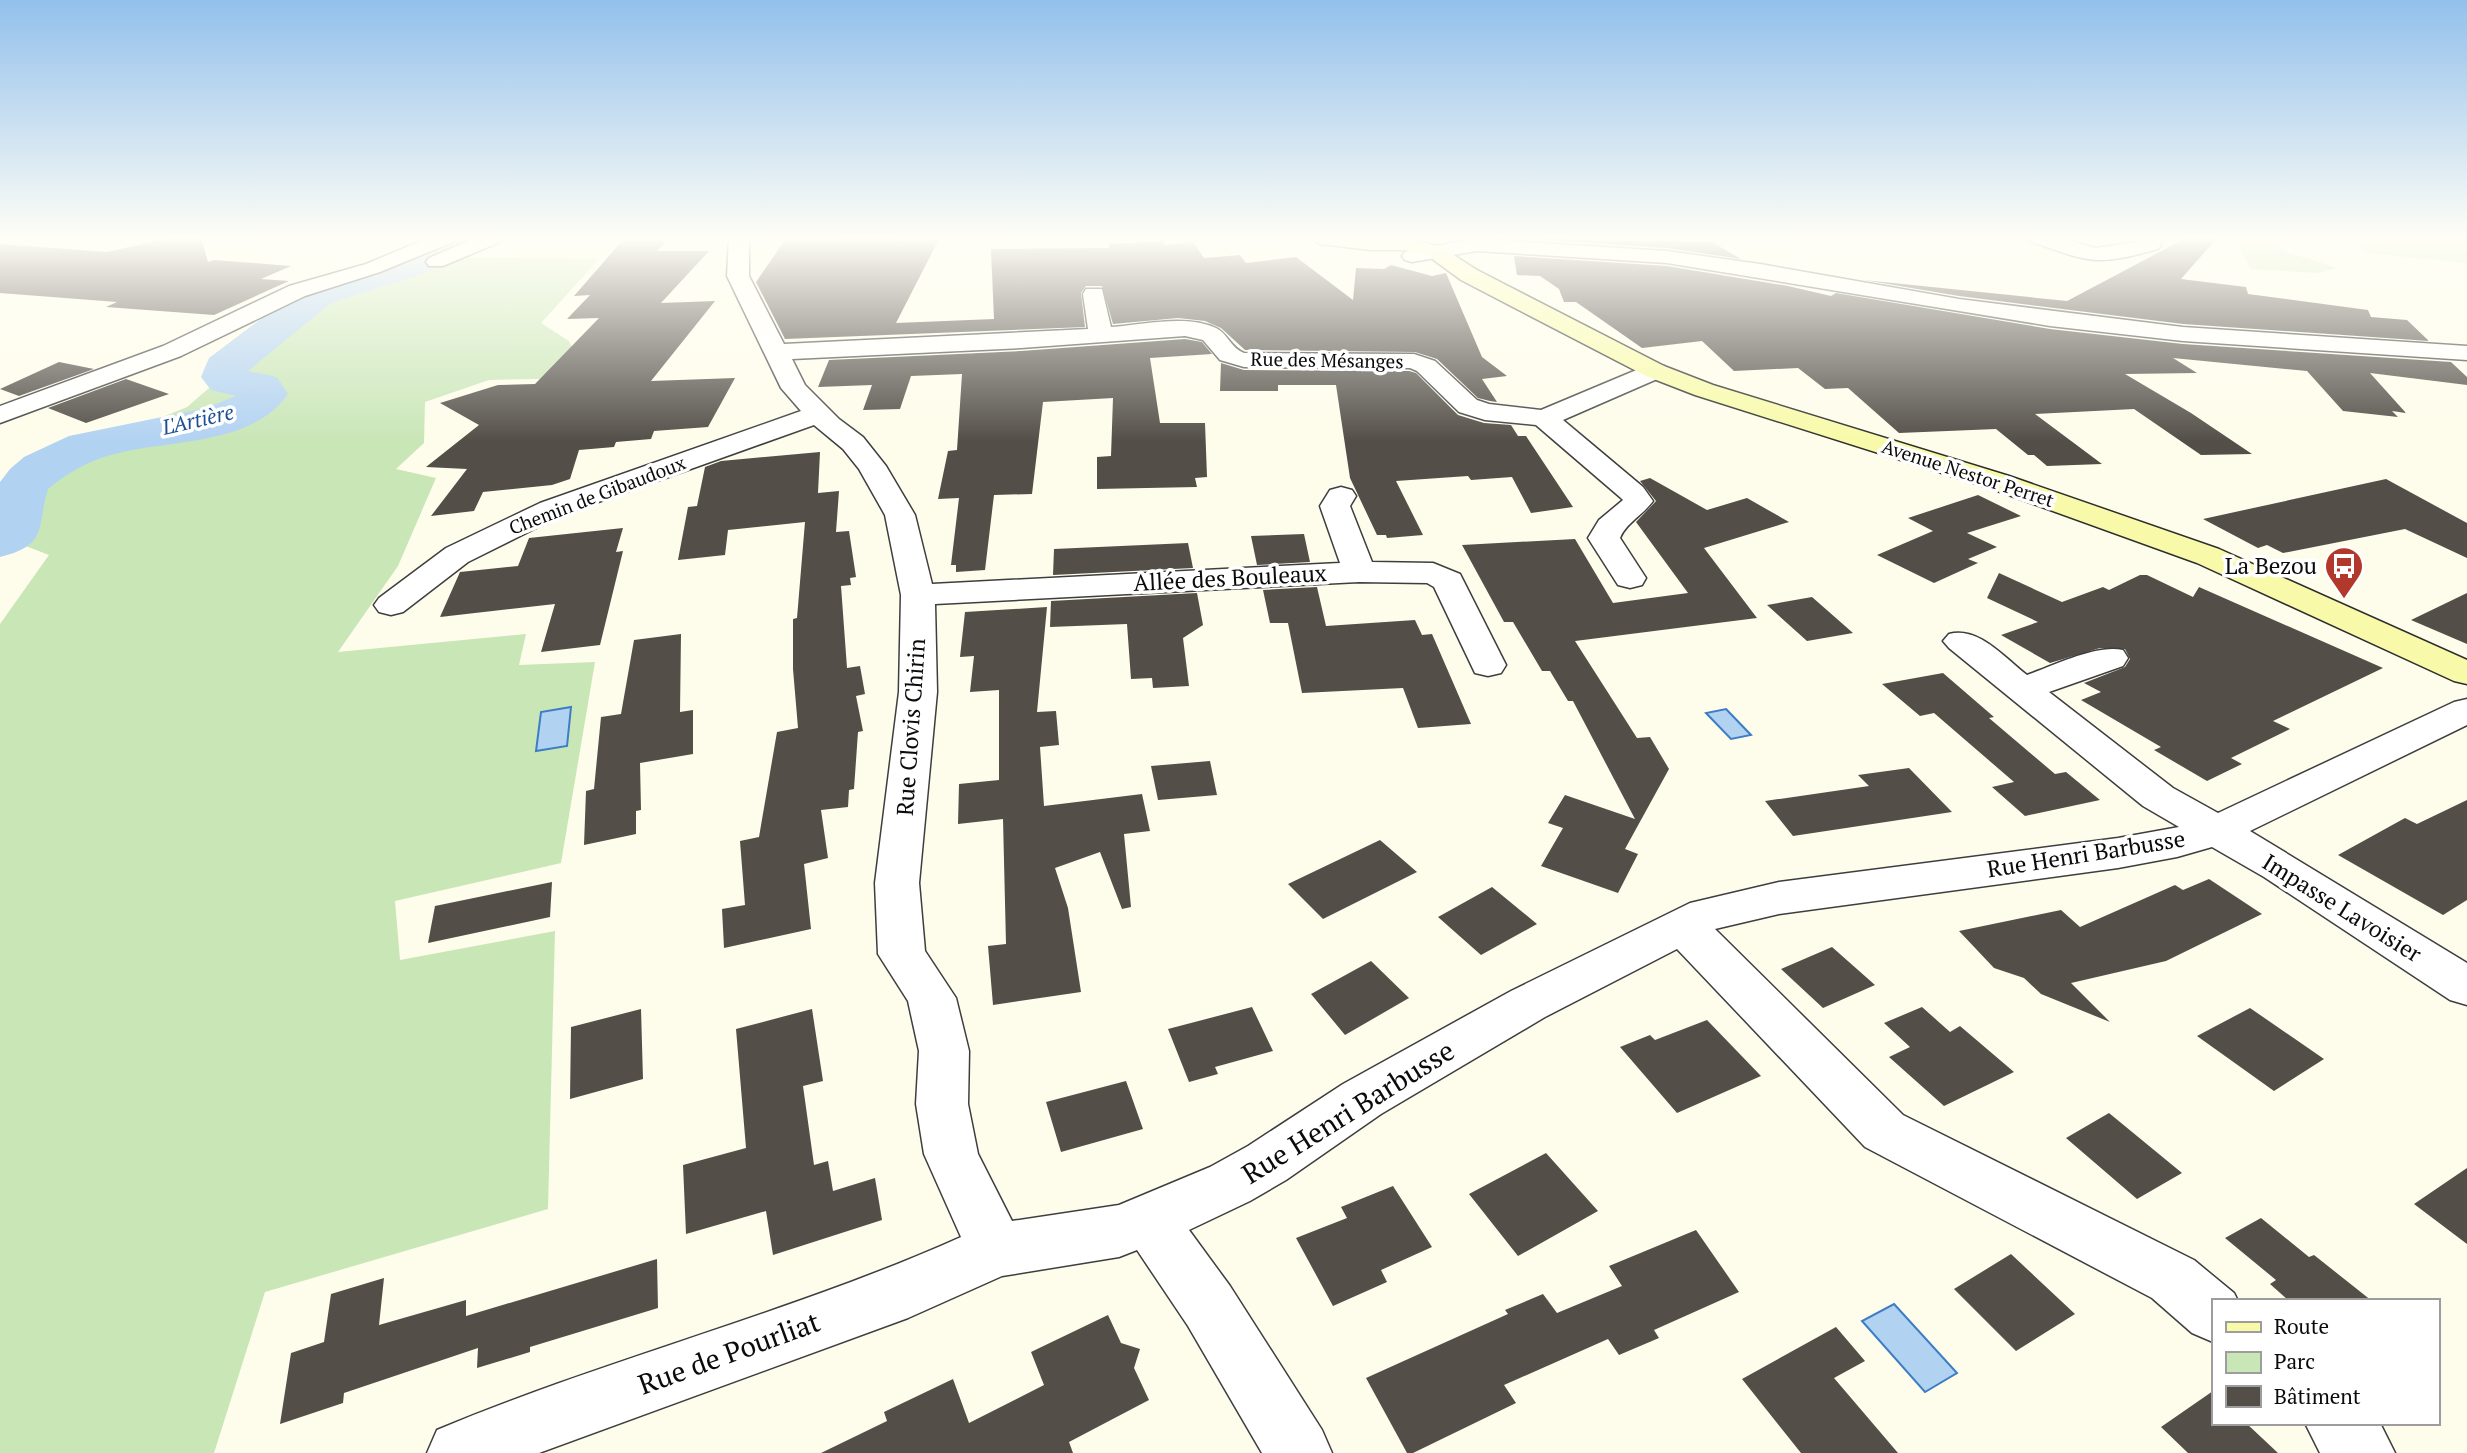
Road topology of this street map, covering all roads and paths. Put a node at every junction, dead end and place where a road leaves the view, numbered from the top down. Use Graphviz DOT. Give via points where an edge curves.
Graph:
graph roads {
  1 [pos="266,306"];
  2 [pos="753,306"];
  3 [pos="1096,306"];
  4 [pos="1529,306"];
  5 [pos="1958,306"];
  6 [pos="1100,333"];
  7 [pos="776,352"];
  8 [pos="2467,353"];
  9 [pos="1656,371"];
  10 [pos="818,414"];
  11 [pos="0,415"];
  12 [pos="1544,418"];
  13 [pos="1341,496"];
  14 [pos="1359,572"];
  15 [pos="1630,578"];
  16 [pos="918,595"];
  17 [pos="391,605"];
  18 [pos="1961,641"];
  19 [pos="2110,658"];
  20 [pos="1488,665"];
  21 [pos="2467,673"];
  22 [pos="2022,688"];
  23 [pos="2467,710"];
  24 [pos="2215,831"];
  25 [pos="1682,925"];
  26 [pos="2467,987"];
  27 [pos="1149,1220"];
  28 [pos="996,1250"];
  29 [pos="2212,1312"];
  30 [pos="2339,1425"];
  31 [pos="460,1453"];
  32 [pos="1299,1453"];
  33 [pos="2362,1453"];
  1 -- 11 [label="street" via="172,351"];
  2 -- 7 [label="street, Rue Clovis Chirin"];
  3 -- 6 [label="street"];
  4 -- 9 [label="main road, Avenue Nestor Perret"];
  5 -- 8 [label="street" via="2183,334"];
  6 -- 7 [label="street, Rue des Mésanges"];
  6 -- 12 [label="street, Rue des Mésanges" via="1203,331 1213,335 1227,357 1244,360 1414,361 1426,366 1468,405 1485,412"];
  7 -- 10 [label="street, Rue Clovis Chirin" via="794,388"];
  9 -- 12 [label="street, Rue des Mésanges"];
  9 -- 21 [label="main road, Avenue Nestor Perret" via="1999,482 2208,556"];
  10 -- 16 [label="street, Rue Clovis Chirin" via="872,466 900,515"];
  10 -- 17 [label="street, Chemin de Gibaudoux" via="551,509 457,555"];
  12 -- 15 [label="street" via="1638,501 1611,525 1604,538"];
  13 -- 14 [label="street" via="1335,506"];
  14 -- 16 [label="street, Allée des Bouleaux"];
  14 -- 20 [label="street, Allée des Bouleaux" via="1433,573 1448,581"];
  16 -- 28 [label="street, Rue Clovis Chirin" via="918,691 897,883 902,954 932,998 944,1051 942,1104 951,1154"];
  18 -- 22 [label="street, Impasse Lavoisier"];
  19 -- 22 [label="street"];
  22 -- 24 [label="street, Impasse Lavoisier" via="2158,797"];
  23 -- 24 [label="street, Rue Henri Barbusse"];
  24 -- 25 [label="street, Rue Henri Barbusse" via="2118,853 1754,902 1717,910"];
  24 -- 26 [label="street, Impasse Lavoisier" via="2279,866"];
  25 -- 27 [label="street, Rue Henri Barbusse" via="1528,1004 1362,1099 1230,1184"];
  25 -- 29 [label="street" via="1884,1131 2173,1279"];
  27 -- 28 [label="street, Rue Henri Barbusse" via="1096,1236"];
  27 -- 32 [label="street" via="1209,1306"];
  28 -- 31 [label="street, Rue de Pourliat" via="908,1290"];
  30 -- 33 [label="street"];
}
